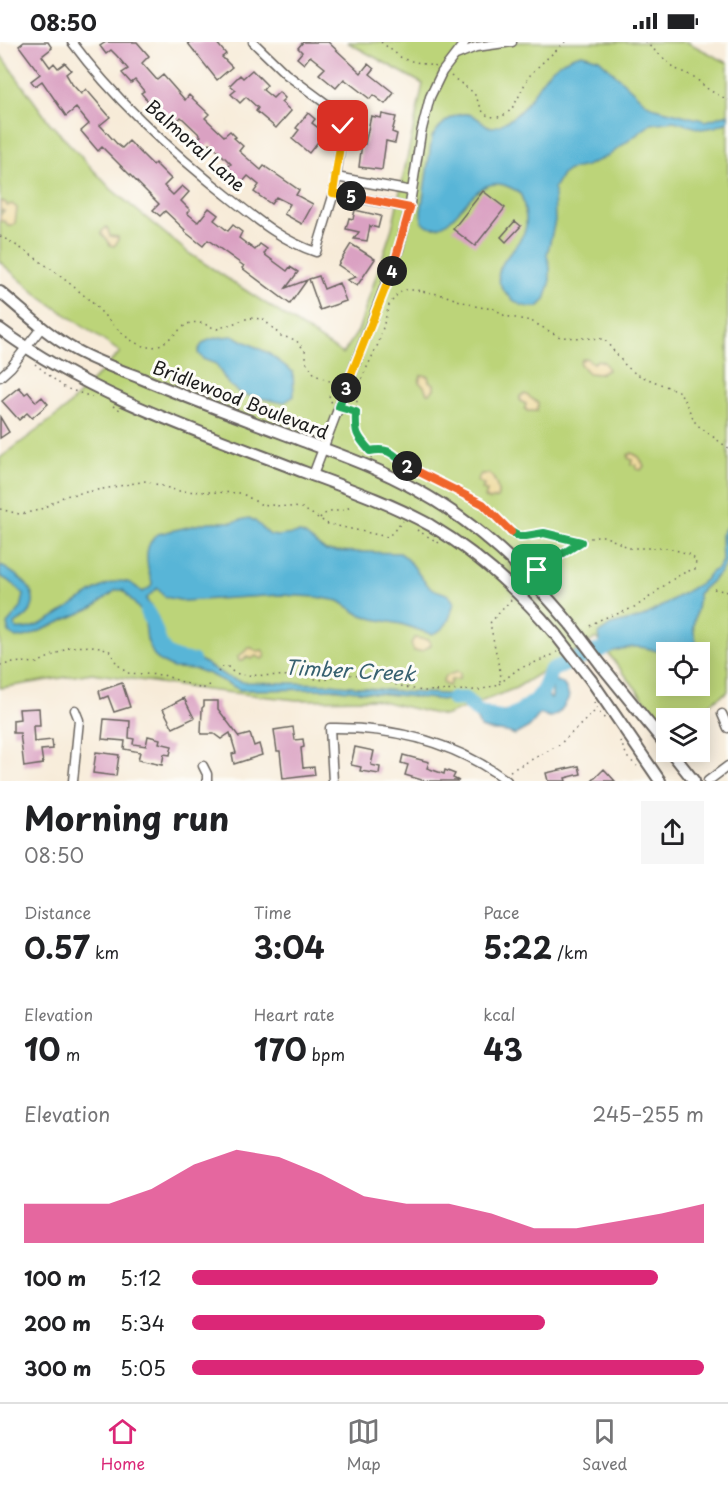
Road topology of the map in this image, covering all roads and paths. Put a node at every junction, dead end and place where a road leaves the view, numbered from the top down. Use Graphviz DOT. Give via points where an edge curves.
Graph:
graph roads {
  1 [pos="72,42"];
  2 [pos="253,42"];
  3 [pos="381,42"];
  4 [pos="465,42"];
  5 [pos="512,42"];
  6 [pos="565,42"];
  7 [pos="645,42"];
  8 [pos="456,55"];
  9 [pos="443,70"];
  10 [pos="728,100"];
  11 [pos="336,177"];
  12 [pos="412,191"];
  13 [pos="333,193"];
  14 [pos="410,208"];
  15 [pos="0,236"];
  16 [pos="0,292"];
  17 [pos="42,327"];
  18 [pos="0,329"];
  19 [pos="26,348"];
  20 [pos="0,377"];
  21 [pos="339,407"];
  22 [pos="356,412"];
  23 [pos="323,448"];
  24 [pos="728,448"];
  25 [pos="374,450"];
  26 [pos="370,459"];
  27 [pos="313,475"];
  28 [pos="352,505"];
  29 [pos="0,509"];
  30 [pos="320,519"];
  31 [pos="404,519"];
  32 [pos="581,542"];
  33 [pos="537,570"];
  34 [pos="714,589"];
  35 [pos="728,592"];
  36 [pos="513,597"];
  37 [pos="585,629"];
  38 [pos="561,648"];
  39 [pos="0,665"];
  40 [pos="218,672"];
  41 [pos="499,684"];
  42 [pos="210,685"];
  43 [pos="75,710"];
  44 [pos="597,710"];
  45 [pos="722,714"];
  46 [pos="728,728"];
  47 [pos="656,733"];
  48 [pos="679,762"];
  49 [pos="203,766"];
  50 [pos="728,766"];
  51 [pos="505,780"];
  52 [pos="73,781"];
  53 [pos="207,781"];
  54 [pos="333,781"];
  55 [pos="660,781"];
  56 [pos="694,781"];
  57 [pos="708,781"];
  1 -- 13 [label="street, Balmoral Lane" via="145,125 184,161 270,229 301,247 316,252"];
  2 -- 11 [label="street" via="286,74 344,117"];
  3 -- 9 [label="path" via="403,59"];
  4 -- 8 [label="street"];
  5 -- 8 [label="street" via="476,47"];
  6 -- 9 [label="path" via="527,79 514,106 502,116 484,114 474,93"];
  7 -- 10 [label="path" via="676,69 694,76"];
  8 -- 9 [label="street"];
  9 -- 12 [label="street" via="426,110"];
  11 -- 12 [label="street"];
  11 -- 13 [label="street"];
  12 -- 14 [label="street"];
  13 -- 14 [label="street"];
  14 -- 21 [label="street" via="394,264"];
  15 -- 21 [label="path" via="88,298 142,346 156,346 192,322 217,329 249,318 263,319 280,336 296,340 303,348 315,375 333,383 329,400"];
  16 -- 17 [label="main road, Bridlewood Boulevard"];
  17 -- 19 [label="street"];
  17 -- 23 [label="main road, Bridlewood Boulevard" via="75,350 115,368"];
  18 -- 19 [label="main road"];
  19 -- 20 [label="street"];
  19 -- 27 [label="main road" via="61,370 170,420"];
  21 -- 22 [label="path"];
  21 -- 23 [label="street"];
  22 -- 24 [label="path" via="358,388 379,342 391,300 404,290 416,290 478,308 495,309 505,316 531,321 560,337 604,339 636,374 680,392 696,424"];
  22 -- 25 [label="path" via="356,432 370,451"];
  23 -- 27 [label="street"];
  23 -- 47 [label="main road, Bridlewood Boulevard, bridge" via="415,488 470,524 524,571"];
  25 -- 26 [label="path"];
  25 -- 32 [label="path" via="387,450 411,469 468,495 517,535 544,533"];
  27 -- 55 [label="main road, bridge" via="430,526 516,590 591,680"];
  28 -- 30 [label="path" via="345,510 329,511"];
  29 -- 30 [label="path" via="26,513 65,496 146,481 178,490 241,493 260,504 302,508"];
  30 -- 31 [label="path" via="388,537"];
  32 -- 33 [label="path"];
  32 -- 37 [label="path" via="597,536 609,537 630,548 676,550 693,557 697,564 695,569 631,609 607,615"];
  34 -- 35 [label="path"];
  36 -- 41 [label="path" via="490,623 501,672"];
  38 -- 41 [label="path" via="513,672"];
  39 -- 42 [label="path" via="37,663 70,646 96,646 109,650 130,674 163,675 199,689"];
  40 -- 41 [label="path" via="227,666 241,675 324,680 375,674 393,684 422,691 480,690"];
  43 -- 52 [label="street" via="79,720"];
  44 -- 51 [label="path" via="559,745 511,770"];
  45 -- 46 [label="street"];
  48 -- 56 [label="main road"];
  49 -- 53 [label="street"];
  50 -- 57 [label="street"];
  51 -- 54 [label="street" via="471,758 428,740 403,733 330,728"];
}
